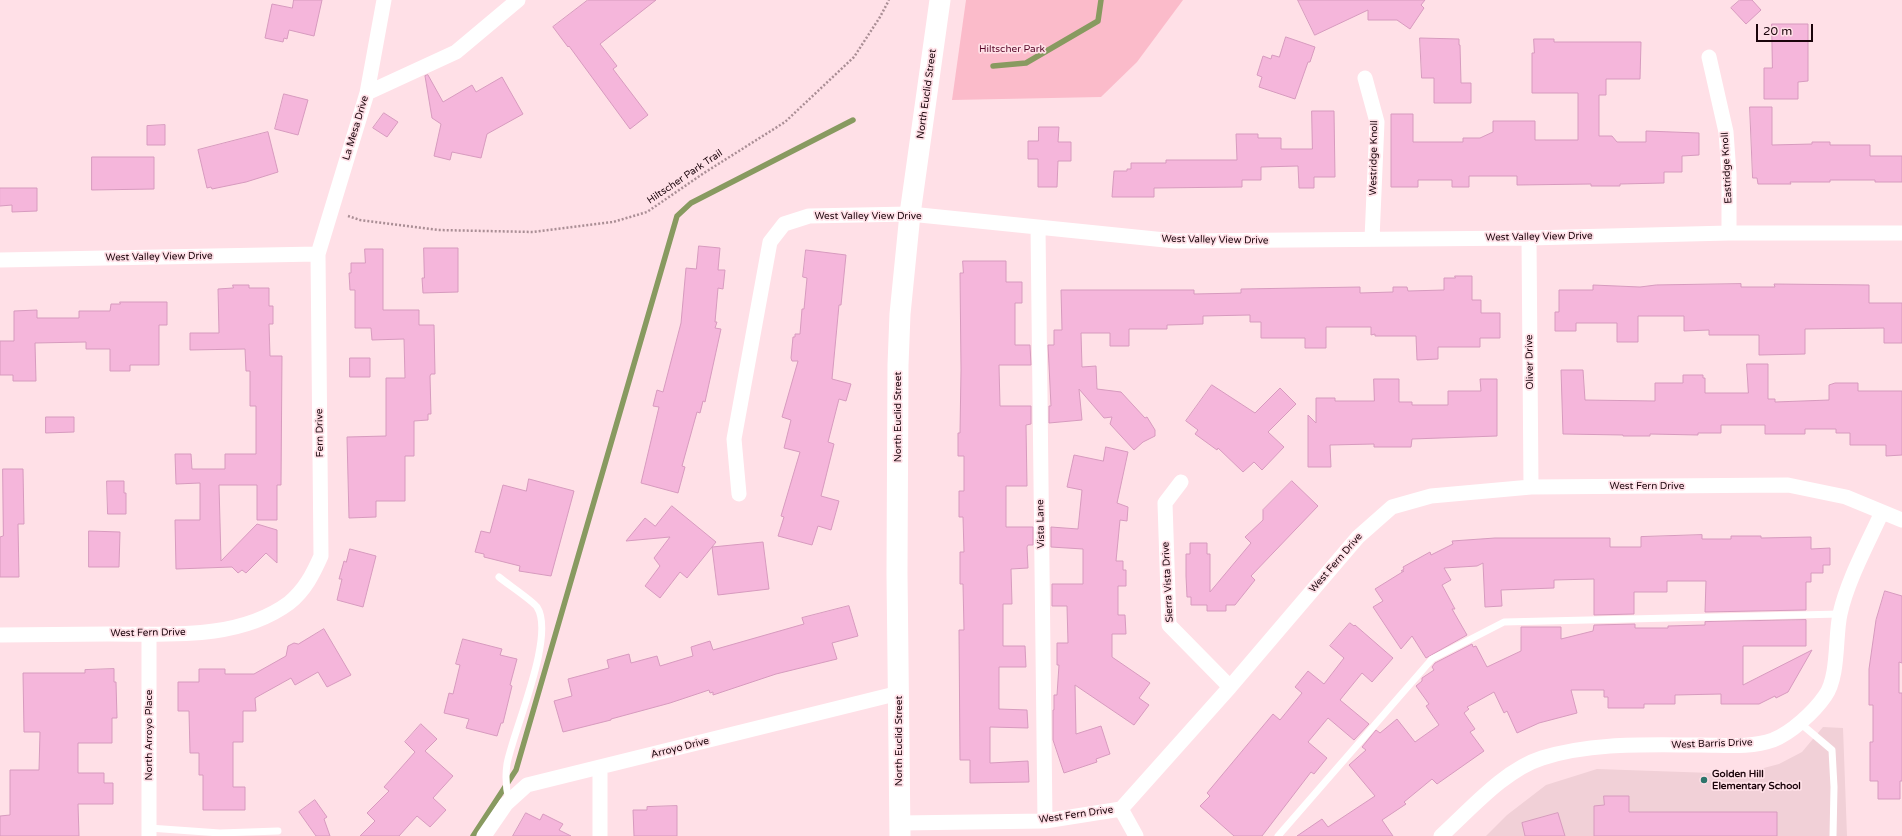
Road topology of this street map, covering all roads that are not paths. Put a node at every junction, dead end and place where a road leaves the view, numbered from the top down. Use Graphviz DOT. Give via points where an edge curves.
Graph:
graph roads {
  1 [pos="384,0"];
  2 [pos="518,0"];
  3 [pos="940,0"];
  4 [pos="1709,57"];
  5 [pos="1365,78"];
  6 [pos="367,93"];
  7 [pos="910,214"];
  8 [pos="1038,227"];
  9 [pos="1729,233"];
  10 [pos="1902,233"];
  11 [pos="1529,238"];
  12 [pos="1372,239"];
  13 [pos="318,254"];
  14 [pos="0,260"];
  15 [pos="1181,482"];
  16 [pos="1531,487"];
  17 [pos="739,494"];
  18 [pos="1882,512"];
  19 [pos="1902,520"];
  20 [pos="498,577"];
  21 [pos="289,602"];
  22 [pos="1840,614"];
  23 [pos="149,634"];
  24 [pos="0,635"];
  25 [pos="1230,687"];
  26 [pos="899,693"];
  27 [pos="1800,723"];
  28 [pos="600,768"];
  29 [pos="509,801"];
  30 [pos="1121,809"];
  31 [pos="1045,821"];
  32 [pos="900,830"];
  33 [pos="278,831"];
  34 [pos="149,832"];
  35 [pos="484,836"];
  36 [pos="600,836"];
  37 [pos="1136,836"];
  38 [pos="1278,836"];
  39 [pos="1441,836"];
  40 [pos="1833,836"];
  1 -- 6 [label="street, La Mesa Drive"];
  2 -- 6 [label="street" via="456,52"];
  3 -- 7 [label="main road, North Euclid Street"];
  4 -- 9 [label="street, Eastridge Knoll" via="1726,132"];
  5 -- 12 [label="street, Westridge Knoll" via="1377,122"];
  6 -- 13 [label="street, La Mesa Drive"];
  7 -- 8 [label="street, West Valley View Drive"];
  7 -- 17 [label="street, West Valley View Drive" via="809,216 784,224 770,242 734,439"];
  7 -- 26 [label="main road, North Euclid Street" via="900,314 898,366"];
  8 -- 12 [label="street, West Valley View Drive" via="1175,241"];
  8 -- 31 [label="street, Vista Lane"];
  9 -- 10 [label="street, West Valley View Drive"];
  9 -- 11 [label="street, West Valley View Drive"];
  11 -- 12 [label="street, West Valley View Drive"];
  11 -- 16 [label="street, Oliver Drive"];
  13 -- 14 [label="street, West Valley View Drive"];
  13 -- 21 [label="street, Fern Drive" via="321,556 309,582"];
  15 -- 25 [label="street, Sierra Vista Drive" via="1165,503 1169,625"];
  16 -- 18 [label="street, West Fern Drive" via="1788,485 1846,497"];
  16 -- 25 [label="street, West Fern Drive" via="1431,496 1392,507 1358,537"];
  18 -- 19 [label="street, West Fern Drive"];
  18 -- 22 [label="street, West Barris Drive"];
  20 -- 29 [label="lane" via="537,607 542,626 540,648 507,764 506,785"];
  21 -- 23 [label="street, West Fern Drive" via="258,620 224,629"];
  22 -- 27 [label="street, West Barris Drive" via="1837,650 1826,696"];
  22 -- 38 [label="lane" via="1504,622 1432,659"];
  23 -- 24 [label="street, West Fern Drive"];
  23 -- 34 [label="street, North Arroyo Place"];
  25 -- 30 [label="street, West Fern Drive"];
  26 -- 28 [label="street, Arroyo Drive"];
  26 -- 32 [label="main road, North Euclid Street"];
  27 -- 39 [label="street, West Barris Drive" via="1772,740 1744,745 1602,747 1541,758 1508,776"];
  27 -- 40 [label="lane" via="1832,750"];
  28 -- 29 [label="street, Arroyo Drive" via="527,785"];
  28 -- 36 [label="street"];
  29 -- 35 [label="street, Arroyo Drive"];
  30 -- 31 [label="street, West Fern Drive"];
  30 -- 37 [label="street"];
  31 -- 32 [label="street, West Fern Drive"];
  33 -- 34 [label="lane"];
}
